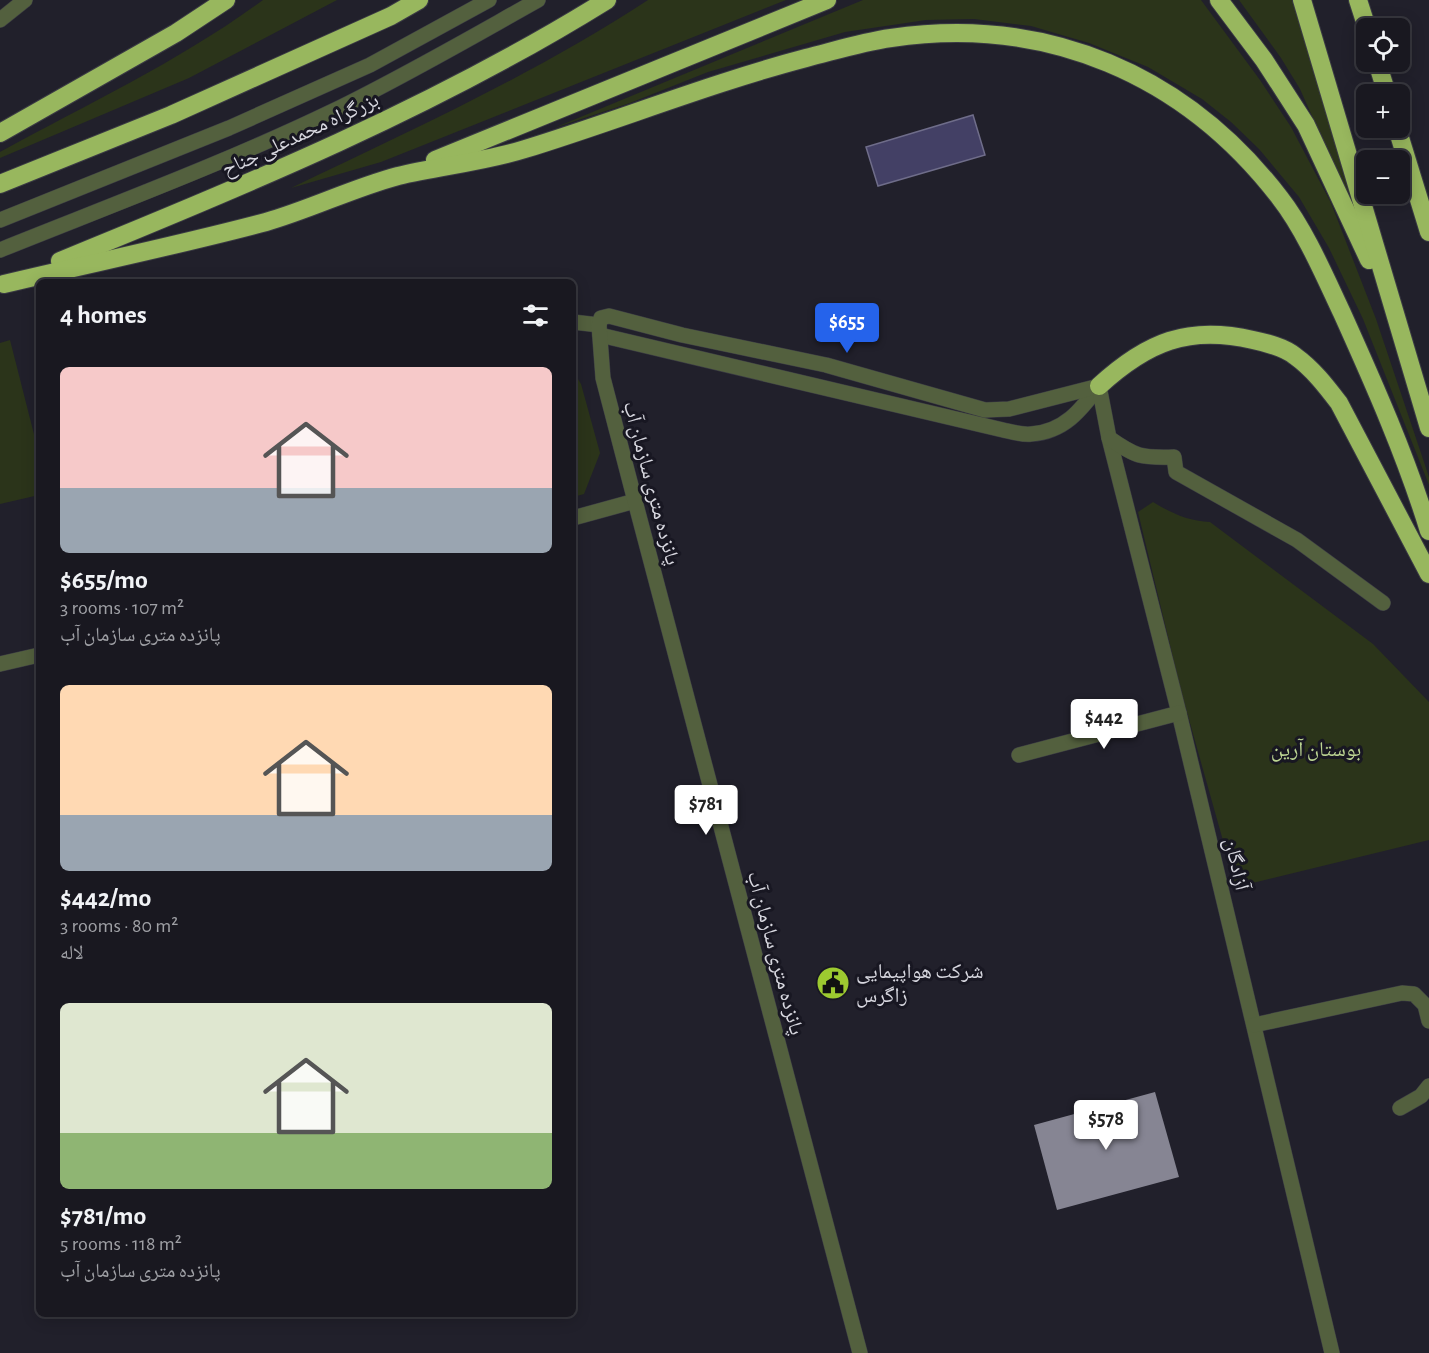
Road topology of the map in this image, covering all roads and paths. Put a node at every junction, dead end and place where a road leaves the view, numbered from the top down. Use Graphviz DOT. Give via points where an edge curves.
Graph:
graph roads {
  1 [pos="25,0"];
  2 [pos="226,0"];
  3 [pos="410,0"];
  4 [pos="419,0"];
  5 [pos="489,0"];
  6 [pos="538,0"];
  7 [pos="607,0"];
  8 [pos="827,0"];
  9 [pos="1219,0"];
  10 [pos="1302,0"];
  11 [pos="1358,0"];
  12 [pos="391,16"];
  13 [pos="1364,18"];
  14 [pos="0,20"];
  15 [pos="0,133"];
  16 [pos="1400,138"];
  17 [pos="394,177"];
  18 [pos="0,184"];
  19 [pos="0,220"];
  20 [pos="1429,232"];
  21 [pos="0,250"];
  22 [pos="2,285"];
  23 [pos="1396,315"];
  24 [pos="576,322"];
  25 [pos="600,326"];
  26 [pos="1099,386"];
  27 [pos="1429,428"];
  28 [pos="1109,438"];
  29 [pos="635,501"];
  30 [pos="576,517"];
  31 [pos="1429,531"];
  32 [pos="1429,574"];
  33 [pos="1383,603"];
  34 [pos="36,656"];
  35 [pos="0,664"];
  36 [pos="1179,713"];
  37 [pos="1019,755"];
  38 [pos="1429,1021"];
  39 [pos="1254,1025"];
  40 [pos="1429,1086"];
  41 [pos="1400,1108"];
  42 [pos="860,1353"];
  43 [pos="1332,1353"];
  1 -- 14 [label="street"];
  2 -- 15 [label="highway" via="176,33"];
  3 -- 12 [label="highway"];
  4 -- 12 [label="highway"];
  5 -- 19 [label="street" via="359,70 230,128"];
  6 -- 21 [label="street" via="332,111 209,166"];
  7 -- 22 [label="highway, بزرگراه محمدعلی جناح" via="383,121 207,201"];
  8 -- 17 [label="highway"];
  9 -- 23 [label="highway" via="1306,125"];
  10 -- 23 [label="highway"];
  11 -- 13 [label="highway"];
  12 -- 18 [label="highway" via="171,115"];
  16 -- 20 [label="highway"];
  17 -- 22 [label="highway" via="270,221"];
  17 -- 31 [label="highway" via="520,151 770,68 860,44 926,34 981,34 1074,49 1171,94 1204,118 1282,200 1319,264 1366,365"];
  23 -- 27 [label="highway"];
  24 -- 25 [label="street"];
  25 -- 26 [label="street" via="609,316 826,365 985,410 1009,409"];
  25 -- 26 [label="street" via="1031,435 1054,429 1076,416"];
  25 -- 29 [label="street, پانزده متری سازمان آب" via="603,378"];
  26 -- 28 [label="street, آزادگان"];
  26 -- 32 [label="highway" via="1147,350 1168,340 1201,334 1246,338 1294,355 1339,403"];
  28 -- 33 [label="street" via="1130,453 1149,458 1174,457 1176,472 1298,540"];
  28 -- 36 [label="street, آزادگان"];
  29 -- 30 [label="street"];
  29 -- 42 [label="street, پانزده متری سازمان آب"];
  34 -- 35 [label="street"];
  36 -- 37 [label="street"];
  36 -- 39 [label="street, آزادگان"];
  38 -- 39 [label="street" via="1425,1005 1414,994 1402,993"];
  39 -- 43 [label="street, آزادگان"];
  40 -- 41 [label="street" via="1421,1096"];
}
